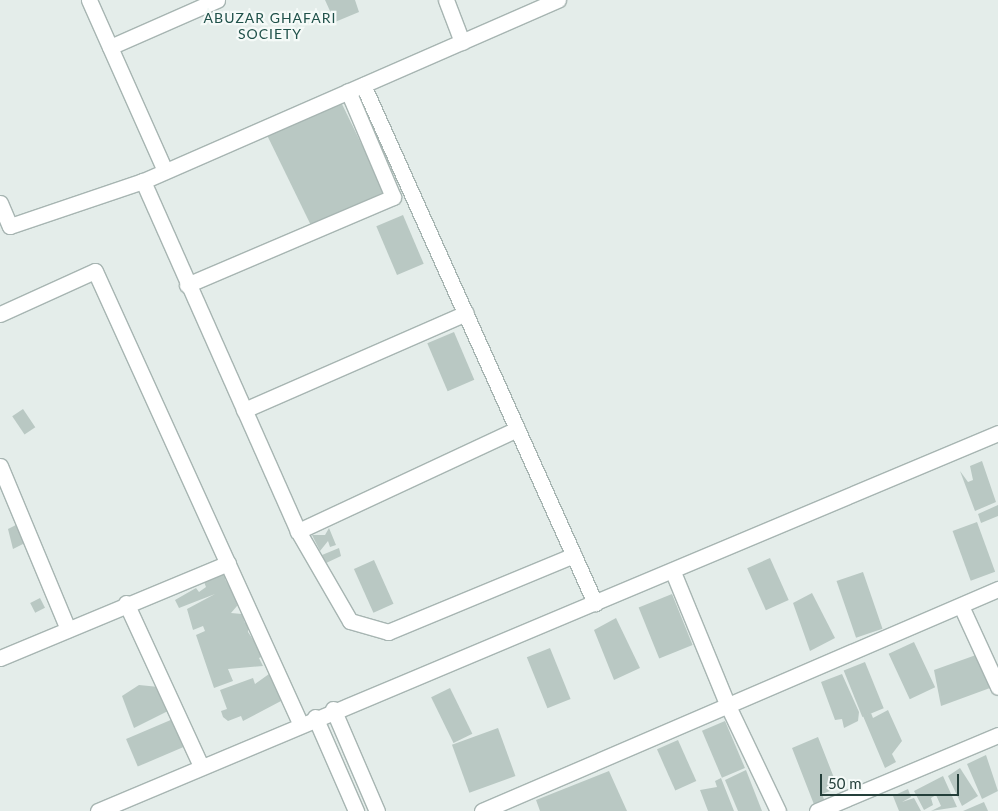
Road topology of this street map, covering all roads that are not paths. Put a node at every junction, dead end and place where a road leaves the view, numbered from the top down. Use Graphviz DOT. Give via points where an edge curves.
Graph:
graph roads {
  1 [pos="89,0"];
  2 [pos="216,0"];
  3 [pos="446,0"];
  4 [pos="558,0"];
  5 [pos="462,42"];
  6 [pos="110,47"];
  7 [pos="363,84"];
  8 [pos="348,91"];
  9 [pos="165,171"];
  10 [pos="143,181"];
  11 [pos="0,203"];
  12 [pos="186,285"];
  13 [pos="466,313"];
  14 [pos="0,314"];
  15 [pos="244,410"];
  16 [pos="517,428"];
  17 [pos="998,433"];
  18 [pos="0,466"];
  19 [pos="3,485"];
  20 [pos="298,531"];
  21 [pos="574,555"];
  22 [pos="228,563"];
  23 [pos="673,572"];
  24 [pos="998,589"];
  25 [pos="126,603"];
  26 [pos="595,603"];
  27 [pos="961,606"];
  28 [pos="68,628"];
  29 [pos="0,658"];
  30 [pos="998,687"];
  31 [pos="728,706"];
  32 [pos="333,709"];
  33 [pos="308,720"];
  34 [pos="998,735"];
  35 [pos="201,766"];
  36 [pos="516,805"];
  37 [pos="98,811"];
  38 [pos="356,811"];
  39 [pos="377,811"];
  40 [pos="482,811"];
  41 [pos="778,811"];
  42 [pos="817,811"];
  1 -- 6 [label="street"];
  2 -- 6 [label="street"];
  3 -- 5 [label="street"];
  4 -- 5 [label="street"];
  5 -- 7 [label="street"];
  6 -- 9 [label="street"];
  7 -- 8 [label="street"];
  7 -- 13 [label="street"];
  8 -- 9 [label="street"];
  8 -- 12 [label="street" via="393,197"];
  9 -- 10 [label="street"];
  10 -- 11 [label="street" via="10,226"];
  10 -- 12 [label="street"];
  12 -- 15 [label="street"];
  13 -- 15 [label="street"];
  13 -- 16 [label="street"];
  14 -- 22 [label="street" via="94,271"];
  15 -- 20 [label="street"];
  16 -- 20 [label="street"];
  16 -- 21 [label="street"];
  17 -- 23 [label="street"];
  18 -- 19 [label="street"];
  19 -- 28 [label="street"];
  20 -- 21 [label="street" via="350,622 370,630 388,632"];
  21 -- 26 [label="street"];
  22 -- 25 [label="street"];
  22 -- 33 [label="street"];
  23 -- 26 [label="street"];
  23 -- 31 [label="street"];
  24 -- 27 [label="street"];
  25 -- 28 [label="street"];
  25 -- 35 [label="street"];
  26 -- 32 [label="street"];
  27 -- 30 [label="street"];
  27 -- 31 [label="street"];
  28 -- 29 [label="street"];
  31 -- 36 [label="street"];
  31 -- 41 [label="street"];
  32 -- 33 [label="street"];
  32 -- 39 [label="street"];
  33 -- 35 [label="street"];
  33 -- 38 [label="street"];
  34 -- 42 [label="street"];
  35 -- 37 [label="street"];
  36 -- 40 [label="street"];
}
